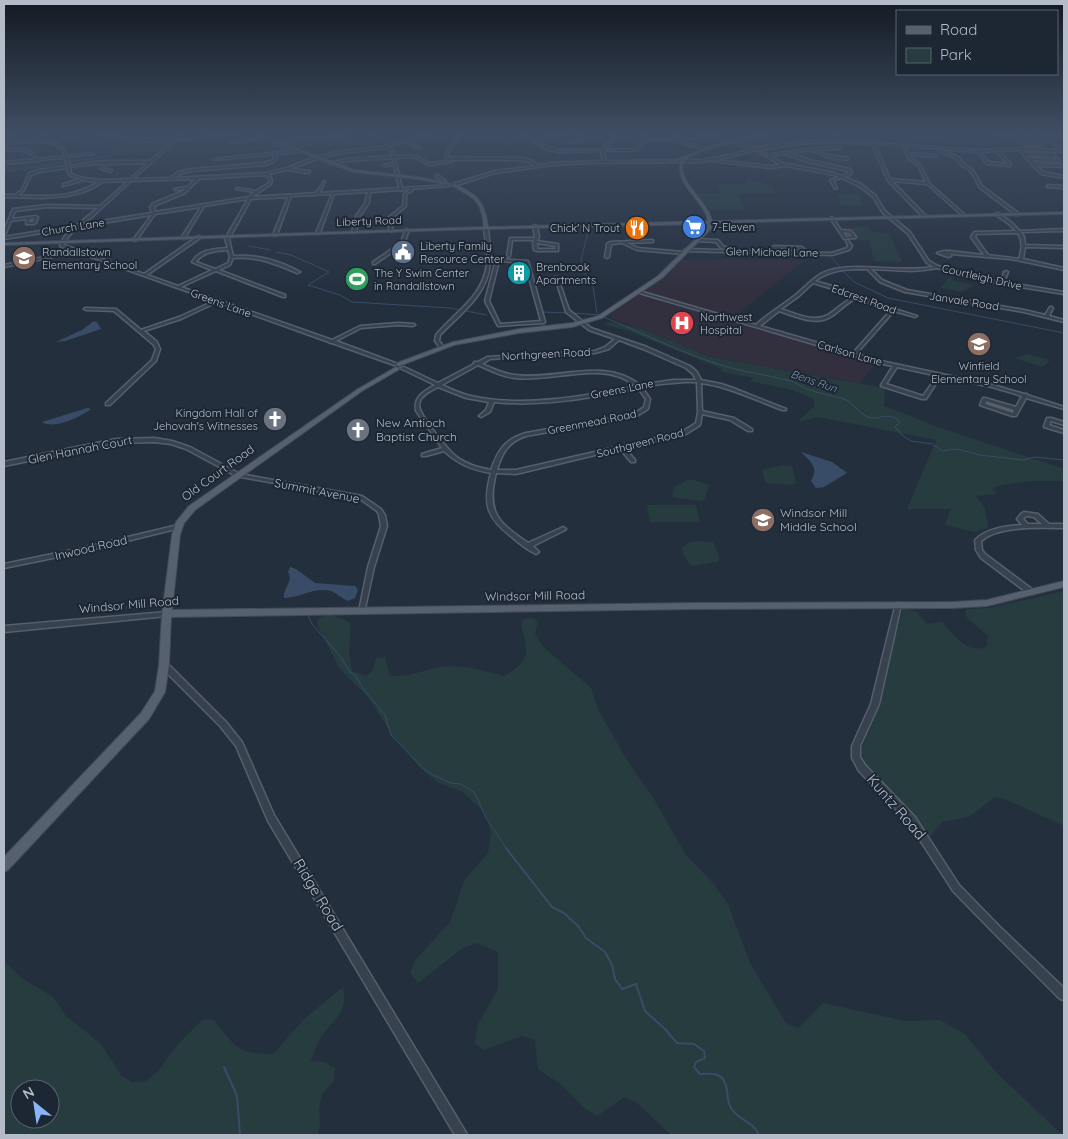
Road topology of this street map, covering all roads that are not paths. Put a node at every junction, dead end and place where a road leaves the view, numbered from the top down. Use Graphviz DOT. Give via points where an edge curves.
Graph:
graph roads {
  1 [pos="25,186"];
  2 [pos="94,186"];
  3 [pos="124,186"];
  4 [pos="264,186"];
  5 [pos="321,186"];
  6 [pos="400,186"];
  7 [pos="441,186"];
  8 [pos="453,186"];
  9 [pos="689,186"];
  10 [pos="861,186"];
  11 [pos="895,186"];
  12 [pos="931,186"];
  13 [pos="981,186"];
  14 [pos="1050,186"];
  15 [pos="1064,187"];
  16 [pos="175,188"];
  17 [pos="189,188"];
  18 [pos="237,189"];
  19 [pos="401,190"];
  20 [pos="411,190"];
  21 [pos="257,192"];
  22 [pos="369,192"];
  23 [pos="316,194"];
  24 [pos="333,194"];
  25 [pos="70,195"];
  26 [pos="4,196"];
  27 [pos="16,196"];
  28 [pos="290,196"];
  29 [pos="250,198"];
  30 [pos="698,201"];
  31 [pos="72,202"];
  32 [pos="204,206"];
  33 [pos="101,207"];
  34 [pos="1064,213"];
  35 [pos="154,214"];
  36 [pos="997,214"];
  37 [pos="1017,214"];
  38 [pos="963,215"];
  39 [pos="924,216"];
  40 [pos="890,217"];
  41 [pos="29,218"];
  42 [pos="832,218"];
  43 [pos="10,220"];
  44 [pos="709,222"];
  45 [pos="77,226"];
  46 [pos="534,226"];
  47 [pos="486,228"];
  48 [pos="406,230"];
  49 [pos="1064,230"];
  50 [pos="391,231"];
  51 [pos="841,231"];
  52 [pos="1020,231"];
  53 [pos="354,232"];
  54 [pos="4,233"];
  55 [pos="318,233"];
  56 [pos="275,235"];
  57 [pos="229,236"];
  58 [pos="4,238"];
  59 [pos="183,238"];
  60 [pos="199,238"];
  61 [pos="696,239"];
  62 [pos="846,239"];
  63 [pos="135,240"];
  64 [pos="536,241"];
  65 [pos="652,241"];
  66 [pos="63,242"];
  67 [pos="622,242"];
  68 [pos="4,244"];
  69 [pos="1024,246"];
  70 [pos="1064,247"];
  71 [pos="230,249"];
  72 [pos="775,250"];
  73 [pos="76,251"];
  74 [pos="685,251"];
  75 [pos="949,252"];
  76 [pos="986,255"];
  77 [pos="508,256"];
  78 [pos="232,257"];
  79 [pos="607,257"];
  80 [pos="1021,259"];
  81 [pos="488,260"];
  82 [pos="498,260"];
  83 [pos="374,263"];
  84 [pos="4,266"];
  85 [pos="937,267"];
  86 [pos="869,269"];
  87 [pos="911,270"];
  88 [pos="1064,270"];
  89 [pos="216,271"];
  90 [pos="298,272"];
  91 [pos="1006,272"];
  92 [pos="915,274"];
  93 [pos="144,275"];
  94 [pos="556,278"];
  95 [pos="813,282"];
  96 [pos="1002,283"];
  97 [pos="178,287"];
  98 [pos="638,292"];
  99 [pos="1064,293"];
  100 [pos="284,296"];
  101 [pos="857,297"];
  102 [pos="992,298"];
  103 [pos="217,301"];
  104 [pos="472,301"];
  105 [pos="487,301"];
  106 [pos="992,306"];
  107 [pos="1051,308"];
  108 [pos="778,309"];
  109 [pos="86,310"];
  110 [pos="893,310"];
  111 [pos="915,316"];
  112 [pos="1046,317"];
  113 [pos="1064,321"];
  114 [pos="582,323"];
  115 [pos="413,325"];
  116 [pos="757,326"];
  117 [pos="141,331"];
  118 [pos="618,339"];
  119 [pos="332,342"];
  120 [pos="442,347"];
  121 [pos="854,354"];
  122 [pos="414,359"];
  123 [pos="476,363"];
  124 [pos="896,366"];
  125 [pos="396,367"];
  126 [pos="936,374"];
  127 [pos="699,381"];
  128 [pos="439,385"];
  129 [pos="638,386"];
  130 [pos="1025,395"];
  131 [pos="492,401"];
  132 [pos="108,404"];
  133 [pos="1064,408"];
  134 [pos="784,409"];
  135 [pos="1017,409"];
  136 [pos="700,412"];
  137 [pos="481,416"];
  138 [pos="1064,424"];
  139 [pos="750,430"];
  140 [pos="1064,432"];
  141 [pos="622,448"];
  142 [pos="444,449"];
  143 [pos="424,455"];
  144 [pos="633,461"];
  145 [pos="4,464"];
  146 [pos="495,472"];
  147 [pos="238,475"];
  148 [pos="1048,526"];
  149 [pos="1064,526"];
  150 [pos="178,527"];
  151 [pos="1027,527"];
  152 [pos="563,529"];
  153 [pos="528,546"];
  154 [pos="536,552"];
  155 [pos="4,566"];
  156 [pos="1064,584"];
  157 [pos="1030,592"];
  158 [pos="898,605"];
  159 [pos="362,611"];
  160 [pos="167,614"];
  161 [pos="4,629"];
  162 [pos="164,665"];
  163 [pos="4,866"];
  164 [pos="1064,995"];
  165 [pos="461,1135"];
  1 -- 27 [label="street"];
  2 -- 25 [label="street"];
  3 -- 33 [label="street"];
  4 -- 21 [label="street"];
  5 -- 23 [label="street"];
  6 -- 19 [label="street"];
  7 -- 20 [label="street, Church Lane"];
  8 -- 47 [label="main road" via="481,202"];
  9 -- 30 [label="main road"];
  10 -- 40 [label="street, Courtleigh Drive" via="874,196"];
  11 -- 39 [label="street"];
  12 -- 38 [label="street"];
  13 -- 37 [label="street"];
  14 -- 15 [label="street"];
  16 -- 17 [label="street"];
  17 -- 35 [label="street" via="182,194 155,203 152,207"];
  18 -- 21 [label="street"];
  19 -- 20 [label="street, Church Lane"];
  19 -- 22 [label="street, Church Lane"];
  20 -- 50 [label="street" via="405,194 404,206 390,218"];
  21 -- 29 [label="street"];
  22 -- 24 [label="street, Church Lane"];
  22 -- 53 [label="street"];
  23 -- 24 [label="street, Church Lane"];
  23 -- 28 [label="street, Church Lane"];
  24 -- 55 [label="street"];
  25 -- 27 [label="street"];
  25 -- 31 [label="street"];
  26 -- 27 [label="street"];
  28 -- 29 [label="street, Church Lane"];
  28 -- 56 [label="street"];
  29 -- 32 [label="street, Church Lane"];
  29 -- 57 [label="street"];
  30 -- 44 [label="main road"];
  32 -- 35 [label="street, Church Lane"];
  32 -- 59 [label="street"];
  33 -- 43 [label="street" via="52,206 14,210"];
  33 -- 45 [label="street"];
  34 -- 37 [label="main road, Liberty Road"];
  35 -- 45 [label="street, Church Lane"];
  35 -- 63 [label="street"];
  36 -- 37 [label="main road, Liberty Road"];
  36 -- 38 [label="main road, Liberty Road"];
  36 -- 52 [label="street"];
  38 -- 39 [label="main road, Liberty Road"];
  39 -- 40 [label="main road, Liberty Road"];
  40 -- 42 [label="main road, Liberty Road"];
  40 -- 85 [label="street, Courtleigh Drive" via="910,233 928,262"];
  41 -- 43 [label="street"];
  42 -- 44 [label="main road, Liberty Road"];
  42 -- 51 [label="street"];
  43 -- 54 [label="street"];
  44 -- 46 [label="main road, Liberty Road"];
  44 -- 61 [label="main road, Old Court Road"];
  45 -- 58 [label="street, Church Lane"];
  45 -- 66 [label="street"];
  46 -- 47 [label="main road, Liberty Road"];
  46 -- 64 [label="street"];
  47 -- 48 [label="main road, Liberty Road"];
  47 -- 81 [label="street"];
  48 -- 50 [label="main road, Liberty Road"];
  48 -- 83 [label="street" via="403,243"];
  49 -- 52 [label="street"];
  50 -- 53 [label="main road, Liberty Road"];
  51 -- 62 [label="street"];
  51 -- 62 [label="street" via="850,232 854,237"];
  52 -- 69 [label="street"];
  52 -- 76 [label="street" via="974,234"];
  53 -- 55 [label="main road, Liberty Road"];
  55 -- 56 [label="main road, Liberty Road"];
  56 -- 57 [label="main road, Liberty Road"];
  57 -- 60 [label="main road, Liberty Road"];
  57 -- 71 [label="street"];
  59 -- 60 [label="main road, Liberty Road"];
  59 -- 63 [label="main road, Liberty Road"];
  60 -- 93 [label="street"];
  61 -- 72 [label="street" via="717,241 727,249"];
  61 -- 74 [label="main road, Old Court Road"];
  62 -- 74 [label="street, Glen Michael Lane" via="850,246 848,249 832,254"];
  63 -- 66 [label="main road, Liberty Road"];
  64 -- 64 [label="street" via="551,243 557,246 557,250 536,250"];
  64 -- 77 [label="street" via="510,239"];
  65 -- 67 [label="street"];
  66 -- 68 [label="main road, Liberty Road"];
  66 -- 73 [label="street, Greens Lane" via="62,246"];
  67 -- 74 [label="street" via="632,249"];
  67 -- 79 [label="street" via="610,243"];
  69 -- 70 [label="street"];
  69 -- 80 [label="street"];
  71 -- 78 [label="street"];
  71 -- 89 [label="street" via="205,253 194,260 196,264"];
  72 -- 72 [label="street" via="800,251 803,250 774,247"];
  73 -- 84 [label="street"];
  73 -- 93 [label="street, Greens Lane"];
  74 -- 98 [label="main road, Old Court Road"];
  75 -- 76 [label="street"];
  76 -- 80 [label="street"];
  78 -- 89 [label="street" via="229,264"];
  78 -- 90 [label="street" via="268,261"];
  80 -- 88 [label="street"];
  81 -- 82 [label="street"];
  81 -- 104 [label="street" via="486,278"];
  82 -- 105 [label="street"];
  82 -- 105 [label="street" via="527,262 542,322 499,325"];
  85 -- 87 [label="street"];
  85 -- 96 [label="street, Courtleigh Drive"];
  86 -- 87 [label="street"];
  86 -- 95 [label="street" via="830,271"];
  86 -- 106 [label="street, Janvale Road" via="881,281 897,288"];
  87 -- 92 [label="street"];
  89 -- 97 [label="street"];
  89 -- 100 [label="street"];
  91 -- 96 [label="street"];
  93 -- 97 [label="street, Greens Lane"];
  94 -- 114 [label="street" via="567,311"];
  95 -- 101 [label="street, Edcrest Road"];
  95 -- 108 [label="street"];
  96 -- 99 [label="street, Courtleigh Drive"];
  97 -- 103 [label="street, Greens Lane"];
  98 -- 114 [label="main road, Old Court Road" via="602,316"];
  98 -- 116 [label="street, Carlson Lane"];
  101 -- 108 [label="street" via="845,301 829,316 822,318 803,317"];
  101 -- 110 [label="street, Edcrest Road"];
  102 -- 106 [label="street"];
  103 -- 117 [label="street"];
  103 -- 119 [label="street, Greens Lane"];
  104 -- 105 [label="street"];
  104 -- 120 [label="street" via="438,335 437,340"];
  106 -- 112 [label="street, Janvale Road"];
  107 -- 112 [label="street"];
  108 -- 116 [label="street"];
  109 -- 117 [label="street" via="115,310"];
  110 -- 111 [label="street, Edcrest Road"];
  110 -- 121 [label="street"];
  112 -- 113 [label="street, Janvale Road"];
  114 -- 118 [label="street"];
  114 -- 120 [label="main road, Old Court Road" via="508,333"];
  115 -- 119 [label="street" via="360,327"];
  116 -- 121 [label="street, Carlson Lane"];
  117 -- 132 [label="street" via="157,345 157,356"];
  118 -- 123 [label="street, Northgreen Road" via="596,352 498,356"];
  118 -- 127 [label="street" via="688,367"];
  119 -- 125 [label="street, Greens Lane"];
  120 -- 122 [label="main road, Old Court Road"];
  121 -- 124 [label="street, Carlson Lane"];
  122 -- 125 [label="main road, Old Court Road"];
  123 -- 128 [label="street, Northgreen Road"];
  123 -- 129 [label="street" via="517,377 614,373"];
  124 -- 126 [label="street, Carlson Lane"];
  124 -- 126 [label="street" via="882,385 924,398 937,379"];
  125 -- 128 [label="street, Greens Lane"];
  125 -- 147 [label="main road, Old Court Road"];
  126 -- 130 [label="street, Carlson Lane"];
  127 -- 129 [label="street, Greens Lane" via="667,381"];
  127 -- 134 [label="street, Greens Lane" via="728,386"];
  127 -- 136 [label="street"];
  128 -- 131 [label="street, Greens Lane" via="460,394"];
  128 -- 142 [label="street, Northgreen Road" via="422,395 416,407"];
  129 -- 131 [label="street, Greens Lane" via="572,398"];
  129 -- 146 [label="street, Greenmead Road" via="649,402 640,413 519,437 503,450"];
  130 -- 133 [label="street, Carlson Lane"];
  130 -- 135 [label="street"];
  131 -- 137 [label="street" via="488,411"];
  135 -- 135 [label="street" via="1014,415 982,405 986,399"];
  136 -- 139 [label="street" via="732,418"];
  136 -- 141 [label="street, Southgreen Road" via="698,424 690,431"];
  138 -- 140 [label="street" via="1049,419 1046,426"];
  141 -- 144 [label="street"];
  141 -- 146 [label="street, Southgreen Road" via="524,471"];
  142 -- 143 [label="street"];
  142 -- 146 [label="street, Northgreen Road" via="462,463"];
  145 -- 147 [label="street, Glen Hannah Court" via="116,441 154,440 185,447"];
  146 -- 153 [label="street, Greenmead Road" via="488,498 493,514"];
  147 -- 150 [label="main road, Old Court Road" via="186,513"];
  147 -- 159 [label="street, Summit Avenue" via="354,495 379,510 384,526 371,566"];
  148 -- 149 [label="street"];
  148 -- 151 [label="street"];
  148 -- 151 [label="street" via="1039,517 1026,513 1020,519"];
  150 -- 155 [label="street, Inwood Road"];
  150 -- 160 [label="main road"];
  151 -- 157 [label="street" via="985,534 978,540 978,545 983,556"];
  152 -- 153 [label="street"];
  153 -- 154 [label="street, Greenmead Road"];
  156 -- 157 [label="main road, Windsor Mill Road"];
  157 -- 158 [label="main road, Windsor Mill Road" via="971,605"];
  158 -- 159 [label="main road, Windsor Mill Road"];
  158 -- 164 [label="street, Kuntz Road" via="875,704 856,746 856,758 912,820 956,888"];
  159 -- 160 [label="main road, Windsor Mill Road"];
  160 -- 161 [label="street, Windsor Mill Road"];
  160 -- 162 [label="main road"];
  162 -- 163 [label="main road" via="160,692 145,716"];
  162 -- 165 [label="street, Ridge Road" via="235,738 272,818"];
}
